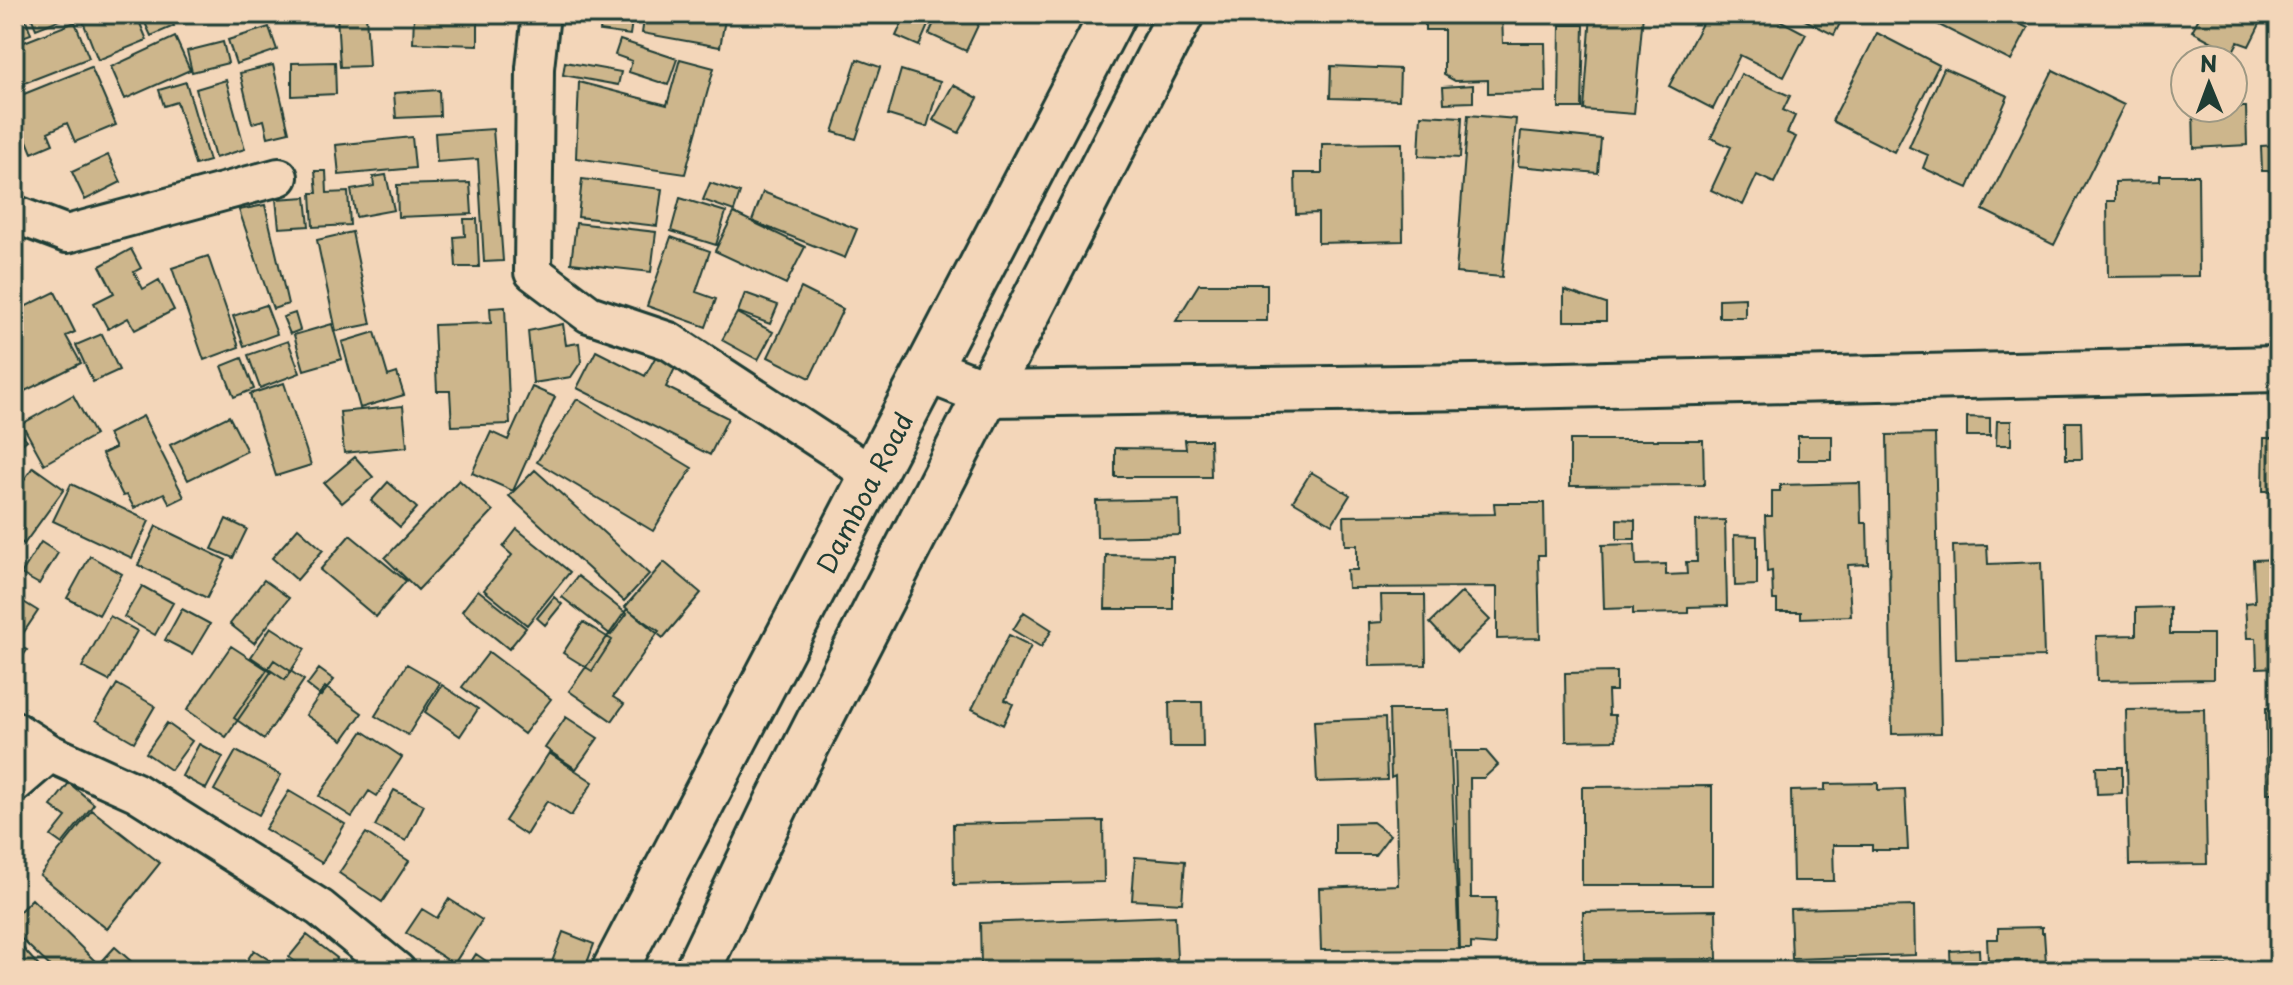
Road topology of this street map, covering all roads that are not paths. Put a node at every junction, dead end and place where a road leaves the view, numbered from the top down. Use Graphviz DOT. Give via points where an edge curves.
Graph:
graph roads {
  1 [pos="541,14"];
  2 [pos="1113,14"];
  3 [pos="1181,14"];
  4 [pos="279,177"];
  5 [pos="14,214"];
  6 [pos="2279,369"];
  7 [pos="928,370"];
  8 [pos="989,394"];
  9 [pos="871,476"];
  10 [pos="14,730"];
  11 [pos="50,753"];
  12 [pos="14,784"];
  13 [pos="397,971"];
  14 [pos="614,971"];
  15 [pos="697,971"];
  1 -- 9 [label="street" via="535,68 533,272 589,314 669,341"];
  2 -- 7 [label="main road, Damboa Road"];
  3 -- 8 [label="main road"];
  4 -- 5 [label="street" via="67,234"];
  6 -- 8 [label="main road"];
  7 -- 8 [label="main road"];
  7 -- 9 [label="main road, Damboa Road"];
  8 -- 15 [label="main road" via="777,803"];
  9 -- 14 [label="main road, Damboa Road"];
  10 -- 11 [label="street"];
  11 -- 12 [label="street"];
  11 -- 13 [label="street" via="136,792 320,908"];
}
